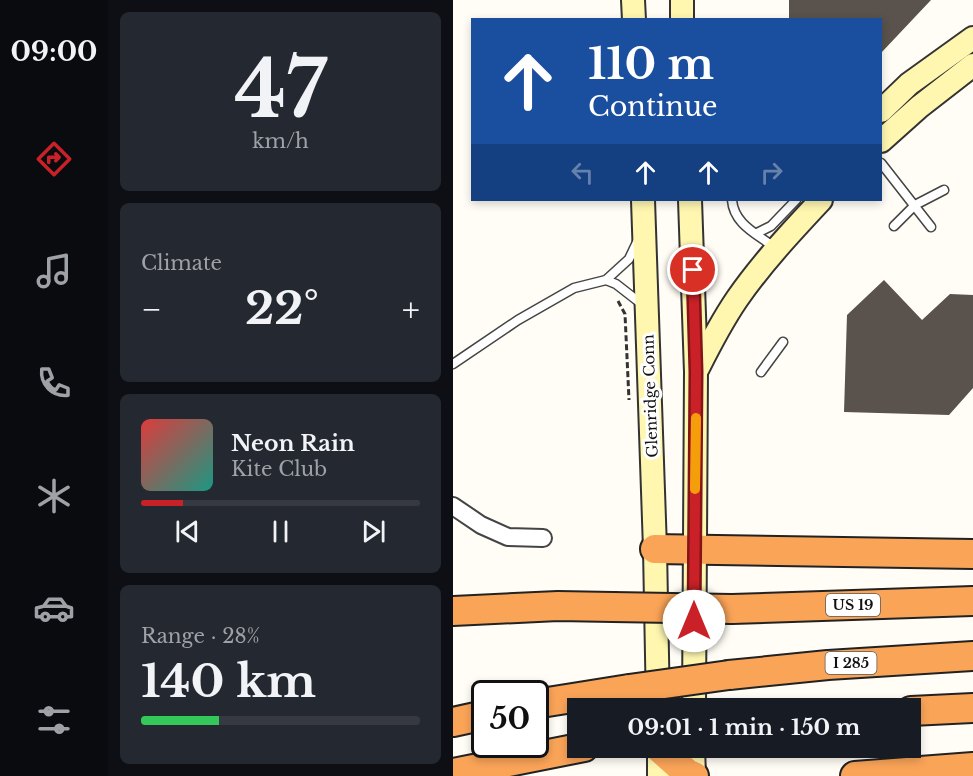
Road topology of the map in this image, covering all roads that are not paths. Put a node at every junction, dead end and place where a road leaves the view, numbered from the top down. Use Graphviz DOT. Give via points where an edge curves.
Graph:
graph roads {
  1 [pos="633,0"];
  2 [pos="682,0"];
  3 [pos="634,18"];
  4 [pos="682,18"];
  5 [pos="973,38"];
  6 [pos="973,65"];
  7 [pos="882,110"];
  8 [pos="882,140"];
  9 [pos="882,164"];
  10 [pos="944,190"];
  11 [pos="643,201"];
  12 [pos="690,201"];
  13 [pos="732,201"];
  14 [pos="796,201"];
  15 [pos="820,201"];
  16 [pos="915,205"];
  17 [pos="645,225"];
  18 [pos="894,226"];
  19 [pos="931,227"];
  20 [pos="757,233"];
  21 [pos="776,249"];
  22 [pos="606,280"];
  23 [pos="647,309"];
  24 [pos="783,342"];
  25 [pos="453,364"];
  26 [pos="696,372"];
  27 [pos="761,372"];
  28 [pos="453,506"];
  29 [pos="543,538"];
  30 [pos="655,549"];
  31 [pos="695,549"];
  32 [pos="973,554"];
  33 [pos="453,593"];
  34 [pos="973,601"];
  35 [pos="558,606"];
  36 [pos="453,611"];
  37 [pos="973,656"];
  38 [pos="658,698"];
  39 [pos="694,698"];
  40 [pos="453,701"];
  41 [pos="471,702"];
  42 [pos="549,702"];
  43 [pos="973,708"];
  44 [pos="921,711"];
  45 [pos="471,718"];
  46 [pos="453,722"];
  47 [pos="567,750"];
  48 [pos="659,758"];
  49 [pos="670,758"];
  50 [pos="693,758"];
  51 [pos="973,767"];
  52 [pos="453,773"];
  53 [pos="659,776"];
  54 [pos="694,776"];
  55 [pos="855,776"];
  1 -- 3 [label="main road"];
  2 -- 4 [label="main road"];
  5 -- 7 [label="main road" via="909,84"];
  6 -- 8 [label="main road"];
  9 -- 16 [label="lane"];
  10 -- 16 [label="lane"];
  11 -- 17 [label="main road, Glenridge Conn"];
  12 -- 26 [label="main road"];
  13 -- 20 [label="lane" via="744,226"];
  14 -- 20 [label="lane" via="771,226"];
  15 -- 21 [label="main road"];
  16 -- 18 [label="lane"];
  16 -- 19 [label="lane"];
  17 -- 22 [label="lane" via="629,259"];
  17 -- 23 [label="main road, Glenridge Conn"];
  20 -- 21 [label="lane"];
  21 -- 26 [label="main road" via="737,299"];
  22 -- 23 [label="lane" via="617,284"];
  22 -- 25 [label="lane" via="574,288"];
  23 -- 30 [label="main road, Glenridge Conn"];
  24 -- 27 [label="lane"];
  26 -- 31 [label="main road"];
  28 -- 29 [label="street" via="508,537"];
  30 -- 31 [label="highway"];
  30 -- 38 [label="main road, Glenridge Conn"];
  31 -- 32 [label="highway"];
  31 -- 39 [label="main road"];
  33 -- 35 [label="highway" via="504,595"];
  34 -- 35 [label="highway, US 19, bridge" via="732,609"];
  35 -- 36 [label="highway, US 19"];
  37 -- 42 [label="highway, I 285, bridge" via="729,675"];
  40 -- 41 [label="highway"];
  43 -- 44 [label="highway"];
  45 -- 46 [label="highway"];
  47 -- 52 [label="highway"];
  48 -- 53 [label="main road"];
  49 -- 54 [label="highway"];
  50 -- 54 [label="main road"];
  51 -- 55 [label="highway"];
}
